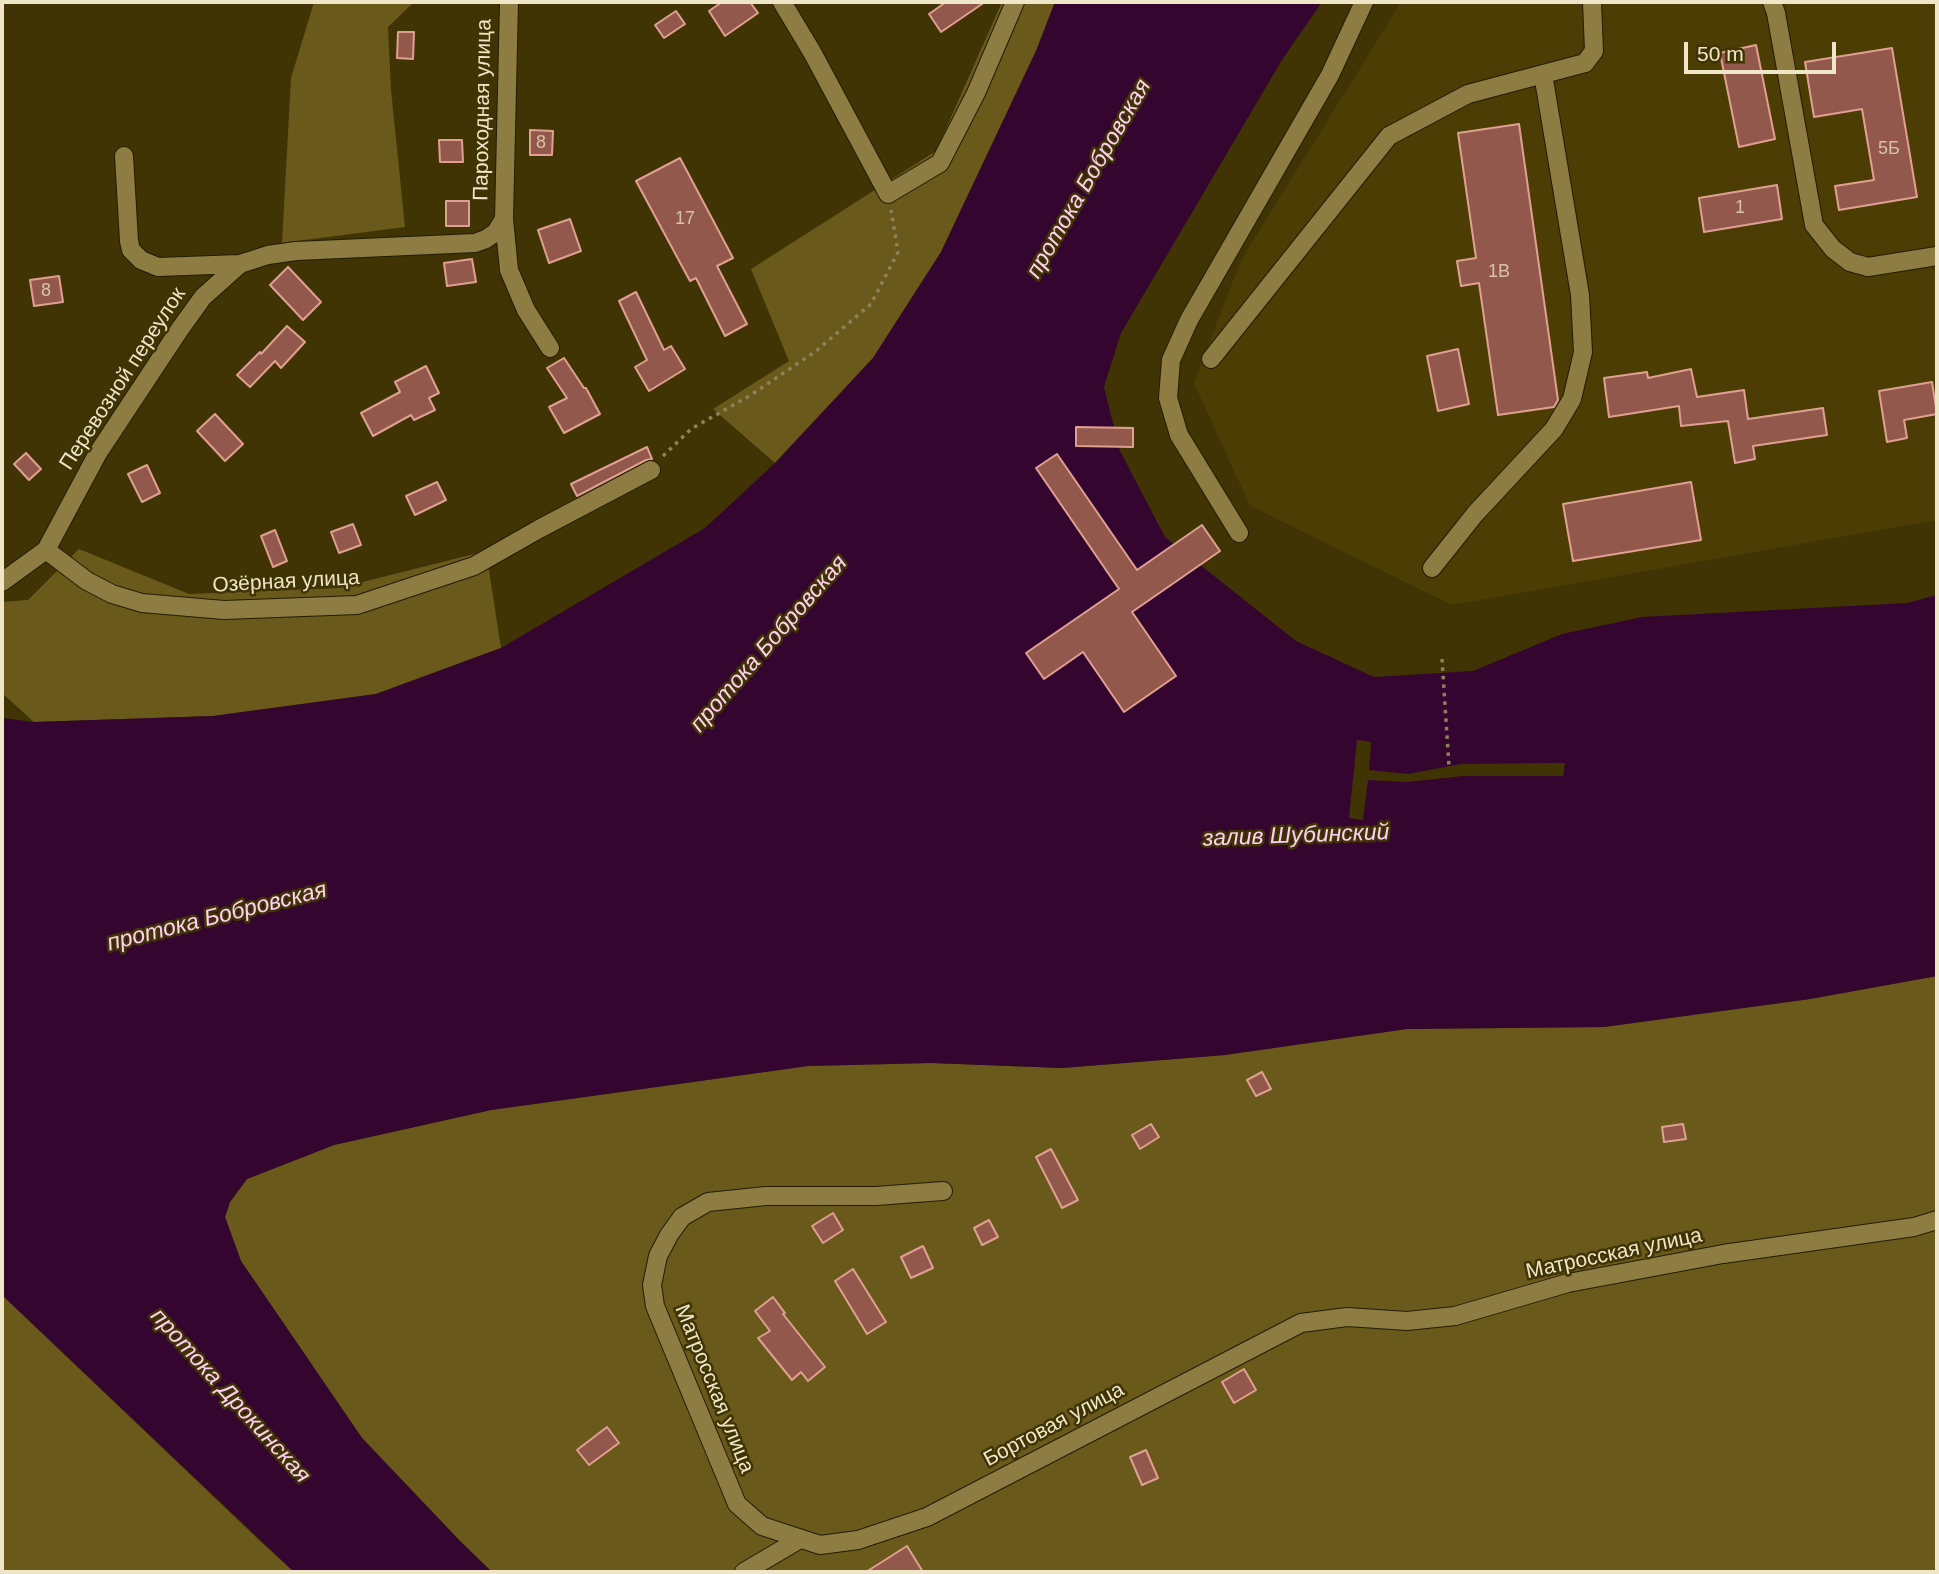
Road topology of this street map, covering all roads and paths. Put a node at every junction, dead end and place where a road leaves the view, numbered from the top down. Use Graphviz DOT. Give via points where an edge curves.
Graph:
graph roads {
  1 [pos="509,2"];
  2 [pos="782,2"];
  3 [pos="1015,2"];
  4 [pos="1364,2"];
  5 [pos="1592,2"];
  6 [pos="1772,2"];
  7 [pos="1543,74"];
  8 [pos="124,156"];
  9 [pos="888,194"];
  10 [pos="504,219"];
  11 [pos="1937,256"];
  12 [pos="240,264"];
  13 [pos="550,348"];
  14 [pos="1211,359"];
  15 [pos="651,470"];
  16 [pos="1239,533"];
  17 [pos="46,550"];
  18 [pos="1432,568"];
  19 [pos="2,582"];
  20 [pos="1442,659"];
  21 [pos="1448,766"];
  22 [pos="943,1191"];
  23 [pos="1937,1220"];
  24 [pos="1301,1323"];
  25 [pos="800,1539"];
  26 [pos="820,1545"];
  27 [pos="744,1572"];
  1 -- 10 [label="street, Пароходная улица"];
  2 -- 9 [label="street"];
  3 -- 9 [label="street" via="940,163"];
  4 -- 16 [label="street" via="1330,75 1189,320 1171,360 1168,398 1179,435"];
  5 -- 7 [label="street" via="1594,51 1590,57 1585,63"];
  6 -- 11 [label="street" via="1814,225 1833,249 1850,262 1868,267"];
  7 -- 14 [label="street" via="1468,94 1389,136"];
  7 -- 18 [label="street" via="1580,295 1583,352 1572,399 1554,429"];
  8 -- 12 [label="street" via="129,240 141,260 158,267"];
  9 -- 15 [label="path" via="898,252 871,304 816,351 691,429"];
  10 -- 12 [label="street, Перевозной переулок" via="496,232 475,243 296,251"];
  10 -- 13 [label="street, Пароходная улица" via="509,270 526,310"];
  12 -- 17 [label="street, Перевозной переулок" via="203,297 180,329 99,453"];
  15 -- 17 [label="street, Озёрная улица" via="474,566 358,605 224,610 142,603 87,581"];
  17 -- 19 [label="street"];
  20 -- 21 [label="path"];
  22 -- 25 [label="street, Матросская улица" via="708,1202 682,1217 658,1256 652,1285 655,1306 737,1504 762,1526"];
  23 -- 24 [label="street, Матросская улица" via="1569,1283 1455,1316 1407,1321 1346,1317"];
  24 -- 26 [label="street, Бортовая улица" via="928,1517 858,1540"];
  25 -- 26 [label="street, Матросская улица"];
  25 -- 27 [label="street"];
}
